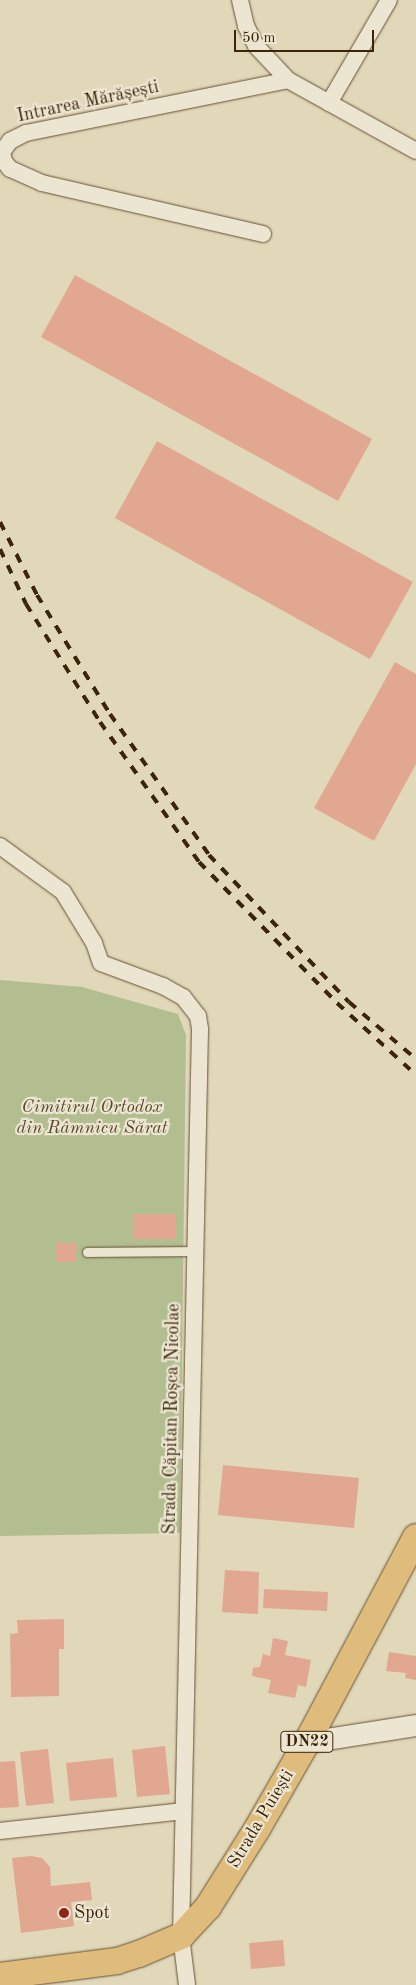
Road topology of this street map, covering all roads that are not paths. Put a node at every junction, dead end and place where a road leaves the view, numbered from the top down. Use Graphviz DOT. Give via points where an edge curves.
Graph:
graph roads {
  1 [pos="240,0"];
  2 [pos="389,0"];
  3 [pos="288,80"];
  4 [pos="329,103"];
  5 [pos="416,152"];
  6 [pos="263,234"];
  7 [pos="0,846"];
  8 [pos="196,1250"];
  9 [pos="87,1252"];
  10 [pos="416,1537"];
  11 [pos="416,1725"];
  12 [pos="307,1742"];
  13 [pos="183,1811"];
  14 [pos="0,1831"];
  15 [pos="181,1936"];
  16 [pos="0,1976"];
  17 [pos="187,1985"];
  1 -- 3 [label="street" via="246,26 256,46"];
  2 -- 4 [label="street"];
  3 -- 4 [label="street"];
  3 -- 6 [label="street, Intrarea Mărășești" via="26,134 10,141 2,152 12,171 42,182"];
  4 -- 5 [label="street"];
  7 -- 8 [label="street, Strada Căpitan Roșca Nicolae" via="63,892 94,943 101,963 183,997 198,1016"];
  8 -- 9 [label="lane"];
  8 -- 13 [label="street, Strada Căpitan Roșca Nicolae"];
  10 -- 12 [label="main road, Strada Puiești / DN22"];
  11 -- 12 [label="street"];
  12 -- 15 [label="main road, Strada Puiești / DN22" via="208,1907"];
  13 -- 14 [label="street"];
  13 -- 15 [label="street, Strada Căpitan Roșca Nicolae"];
  15 -- 16 [label="main road, DN22" via="117,1961"];
  15 -- 17 [label="street, Strada Căpitan Roșca Nicolae"];
}
